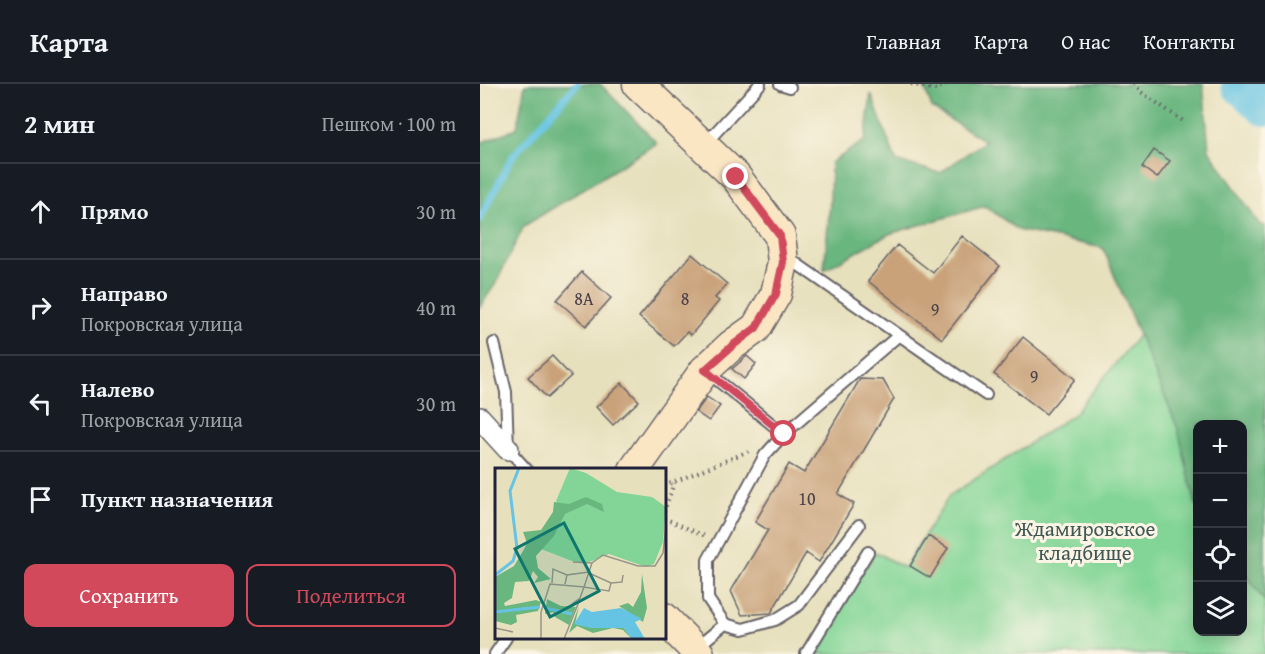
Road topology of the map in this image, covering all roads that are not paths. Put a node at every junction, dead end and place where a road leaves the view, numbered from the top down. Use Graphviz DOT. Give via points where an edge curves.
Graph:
graph roads {
  1 [pos="638,84"];
  2 [pos="760,84"];
  3 [pos="703,146"];
  4 [pos="783,262"];
  5 [pos="899,335"];
  6 [pos="494,343"];
  7 [pos="705,370"];
  8 [pos="986,395"];
  9 [pos="480,418"];
  10 [pos="784,434"];
  11 [pos="508,449"];
  12 [pos="525,468"];
  13 [pos="635,468"];
  14 [pos="859,525"];
  15 [pos="868,552"];
  16 [pos="666,620"];
  17 [pos="725,624"];
  18 [pos="505,639"];
  19 [pos="691,649"];
  20 [pos="495,654"];
  21 [pos="806,654"];
  1 -- 3 [label="street"];
  2 -- 3 [label="lane"];
  3 -- 4 [label="street" via="736,177 780,236"];
  4 -- 5 [label="lane" via="796,264"];
  4 -- 7 [label="street" via="776,294 756,328"];
  5 -- 8 [label="lane"];
  5 -- 10 [label="lane"];
  6 -- 11 [label="lane" via="506,392"];
  7 -- 10 [label="lane"];
  7 -- 13 [label="street"];
  9 -- 11 [label="street"];
  10 -- 17 [label="lane" via="765,455 708,560 708,599"];
  11 -- 12 [label="lane"];
  14 -- 17 [label="lane" via="799,605 775,620 743,629"];
  15 -- 21 [label="lane"];
  16 -- 19 [label="street"];
  17 -- 19 [label="lane"];
  18 -- 20 [label="lane"];
}
